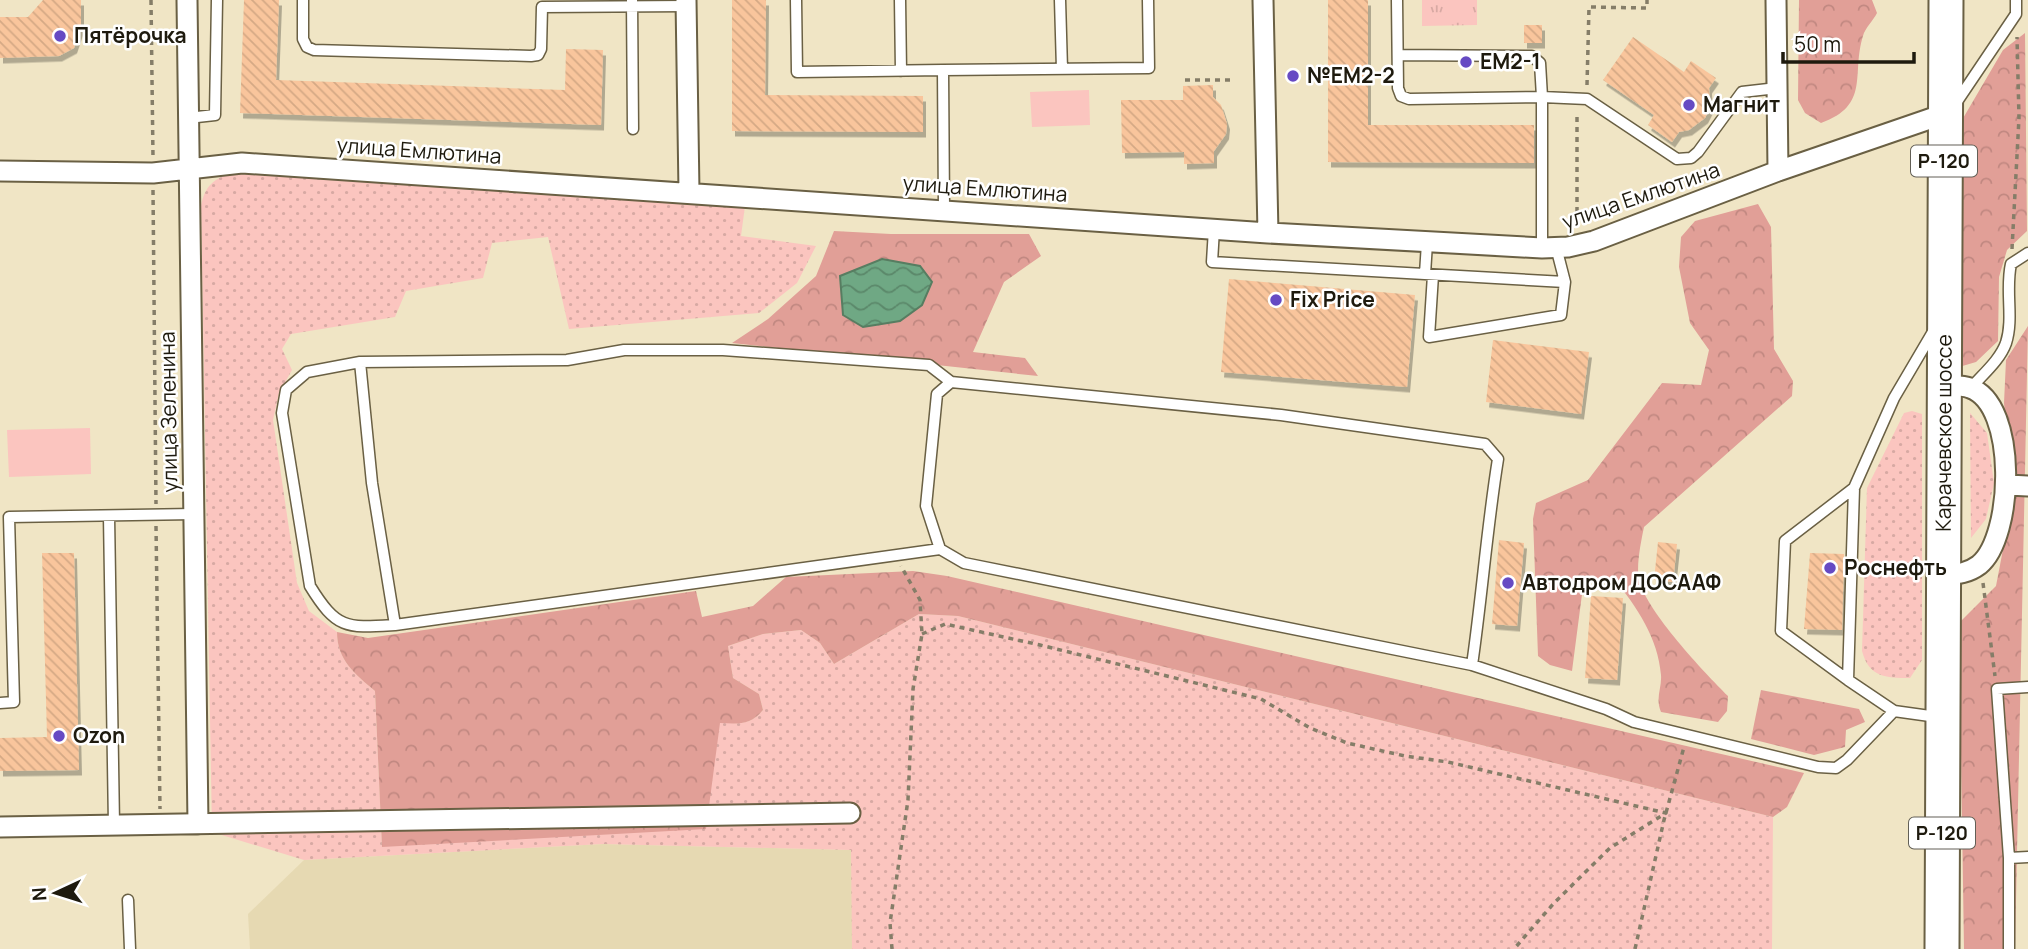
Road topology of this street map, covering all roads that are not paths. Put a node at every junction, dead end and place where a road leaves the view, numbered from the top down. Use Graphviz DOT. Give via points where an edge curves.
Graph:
graph roads {
  1 [pos="187,0"];
  2 [pos="217,0"];
  3 [pos="303,0"];
  4 [pos="796,0"];
  5 [pos="900,0"];
  6 [pos="1060,0"];
  7 [pos="1147,0"];
  8 [pos="1262,0"];
  9 [pos="1397,0"];
  10 [pos="1776,0"];
  11 [pos="1946,0"];
  12 [pos="2016,0"];
  13 [pos="542,3"];
  14 [pos="632,3"];
  15 [pos="686,3"];
  16 [pos="1398,55"];
  17 [pos="1062,69"];
  18 [pos="943,70"];
  19 [pos="901,71"];
  20 [pos="1777,88"];
  21 [pos="1542,97"];
  22 [pos="1944,114"];
  23 [pos="188,118"];
  24 [pos="633,129"];
  25 [pos="188,169"];
  26 [pos="0,171"];
  27 [pos="1778,172"];
  28 [pos="689,191"];
  29 [pos="944,209"];
  30 [pos="1214,229"];
  31 [pos="1268,233"];
  32 [pos="1427,243"];
  33 [pos="1549,248"];
  34 [pos="2028,253"];
  35 [pos="1429,274"];
  36 [pos="1565,282"];
  37 [pos="1944,315"];
  38 [pos="360,362"];
  39 [pos="951,382"];
  40 [pos="1957,386"];
  41 [pos="2008,485"];
  42 [pos="2028,486"];
  43 [pos="1854,488"];
  44 [pos="194,514"];
  45 [pos="109,516"];
  46 [pos="940,549"];
  47 [pos="1943,575"];
  48 [pos="395,625"];
  49 [pos="0,645"];
  50 [pos="13,645"];
  51 [pos="1472,665"];
  52 [pos="1848,680"];
  53 [pos="2028,687"];
  54 [pos="0,703"];
  55 [pos="1894,711"];
  56 [pos="1943,718"];
  57 [pos="850,813"];
  58 [pos="198,824"];
  59 [pos="114,825"];
  60 [pos="0,827"];
  61 [pos="2028,857"];
  62 [pos="2009,858"];
  63 [pos="128,900"];
  64 [pos="130,949"];
  65 [pos="1942,949"];
  66 [pos="2008,949"];
  1 -- 23 [label="street, улица Зеленина"];
  2 -- 23 [label="lane" via="215,115"];
  3 -- 13 [label="lane" via="303,39 314,50 503,55 538,55"];
  4 -- 19 [label="lane" via="797,72"];
  5 -- 19 [label="lane"];
  6 -- 17 [label="lane"];
  7 -- 17 [label="lane" via="1149,68"];
  8 -- 31 [label="street"];
  9 -- 16 [label="lane"];
  10 -- 20 [label="street"];
  11 -- 22 [label="highway, Карачевское шоссе / Р-120"];
  12 -- 22 [label="lane" via="2016,14 1958,103"];
  13 -- 14 [label="lane"];
  14 -- 15 [label="lane"];
  14 -- 24 [label="lane"];
  15 -- 28 [label="street"];
  16 -- 21 [label="lane" via="1528,55 1540,64"];
  16 -- 21 [label="lane" via="1398,88 1401,96 1409,99"];
  17 -- 18 [label="lane"];
  18 -- 19 [label="lane"];
  18 -- 29 [label="lane"];
  20 -- 21 [label="lane" via="1742,92 1698,152 1684,159 1671,158 1587,99"];
  20 -- 27 [label="street"];
  21 -- 33 [label="lane"];
  22 -- 27 [label="street, улица Емлютина"];
  22 -- 37 [label="highway, Карачевское шоссе / Р-120"];
  23 -- 25 [label="street, улица Зеленина"];
  25 -- 26 [label="street, улица Емлютина" via="153,173"];
  25 -- 28 [label="street, улица Емлютина" via="242,163"];
  25 -- 44 [label="street, улица Зеленина"];
  27 -- 33 [label="street, улица Емлютина" via="1594,241"];
  28 -- 29 [label="street, улица Емлютина"];
  29 -- 30 [label="street, улица Емлютина"];
  30 -- 31 [label="street, улица Емлютина"];
  30 -- 35 [label="lane" via="1212,262"];
  31 -- 32 [label="street, улица Емлютина"];
  32 -- 33 [label="street, улица Емлютина"];
  32 -- 35 [label="lane"];
  33 -- 36 [label="lane"];
  34 -- 40 [label="lane" via="2011,264 2006,343"];
  35 -- 36 [label="lane"];
  35 -- 36 [label="lane" via="1429,337 1561,315"];
  37 -- 40 [label="highway, Карачевское шоссе / Р-120"];
  37 -- 43 [label="lane" via="1894,398"];
  38 -- 39 [label="lane" via="567,360 624,350 723,350 929,365"];
  38 -- 48 [label="lane" via="372,483"];
  38 -- 48 [label="lane" via="307,372 286,390 282,413 310,586 324,610 350,628"];
  39 -- 46 [label="lane" via="937,394 926,506"];
  39 -- 51 [label="lane" via="1281,415 1485,444 1498,459"];
  40 -- 41 [label="street" via="1988,404 2000,430"];
  40 -- 47 [label="highway, Карачевское шоссе / Р-120"];
  41 -- 42 [label="street"];
  41 -- 47 [label="street" via="2004,510 1981,564 1963,574"];
  43 -- 52 [label="lane"];
  43 -- 52 [label="lane" via="1785,541 1781,631"];
  44 -- 45 [label="lane"];
  44 -- 58 [label="street, улица Зеленина"];
  45 -- 50 [label="lane" via="9,517"];
  45 -- 59 [label="lane"];
  46 -- 48 [label="lane"];
  46 -- 51 [label="lane" via="964,562"];
  47 -- 56 [label="highway, Карачевское шоссе / Р-120"];
  49 -- 50 [label="lane"];
  50 -- 54 [label="lane" via="13,702"];
  51 -- 55 [label="lane" via="1634,722 1818,767 1836,768"];
  52 -- 55 [label="lane"];
  53 -- 62 [label="lane" via="1997,688"];
  55 -- 56 [label="lane"];
  56 -- 65 [label="highway, Карачевское шоссе / Р-120"];
  57 -- 58 [label="street"];
  58 -- 59 [label="street"];
  59 -- 60 [label="street"];
  61 -- 62 [label="lane"];
  62 -- 66 [label="lane"];
  63 -- 64 [label="lane"];
}
